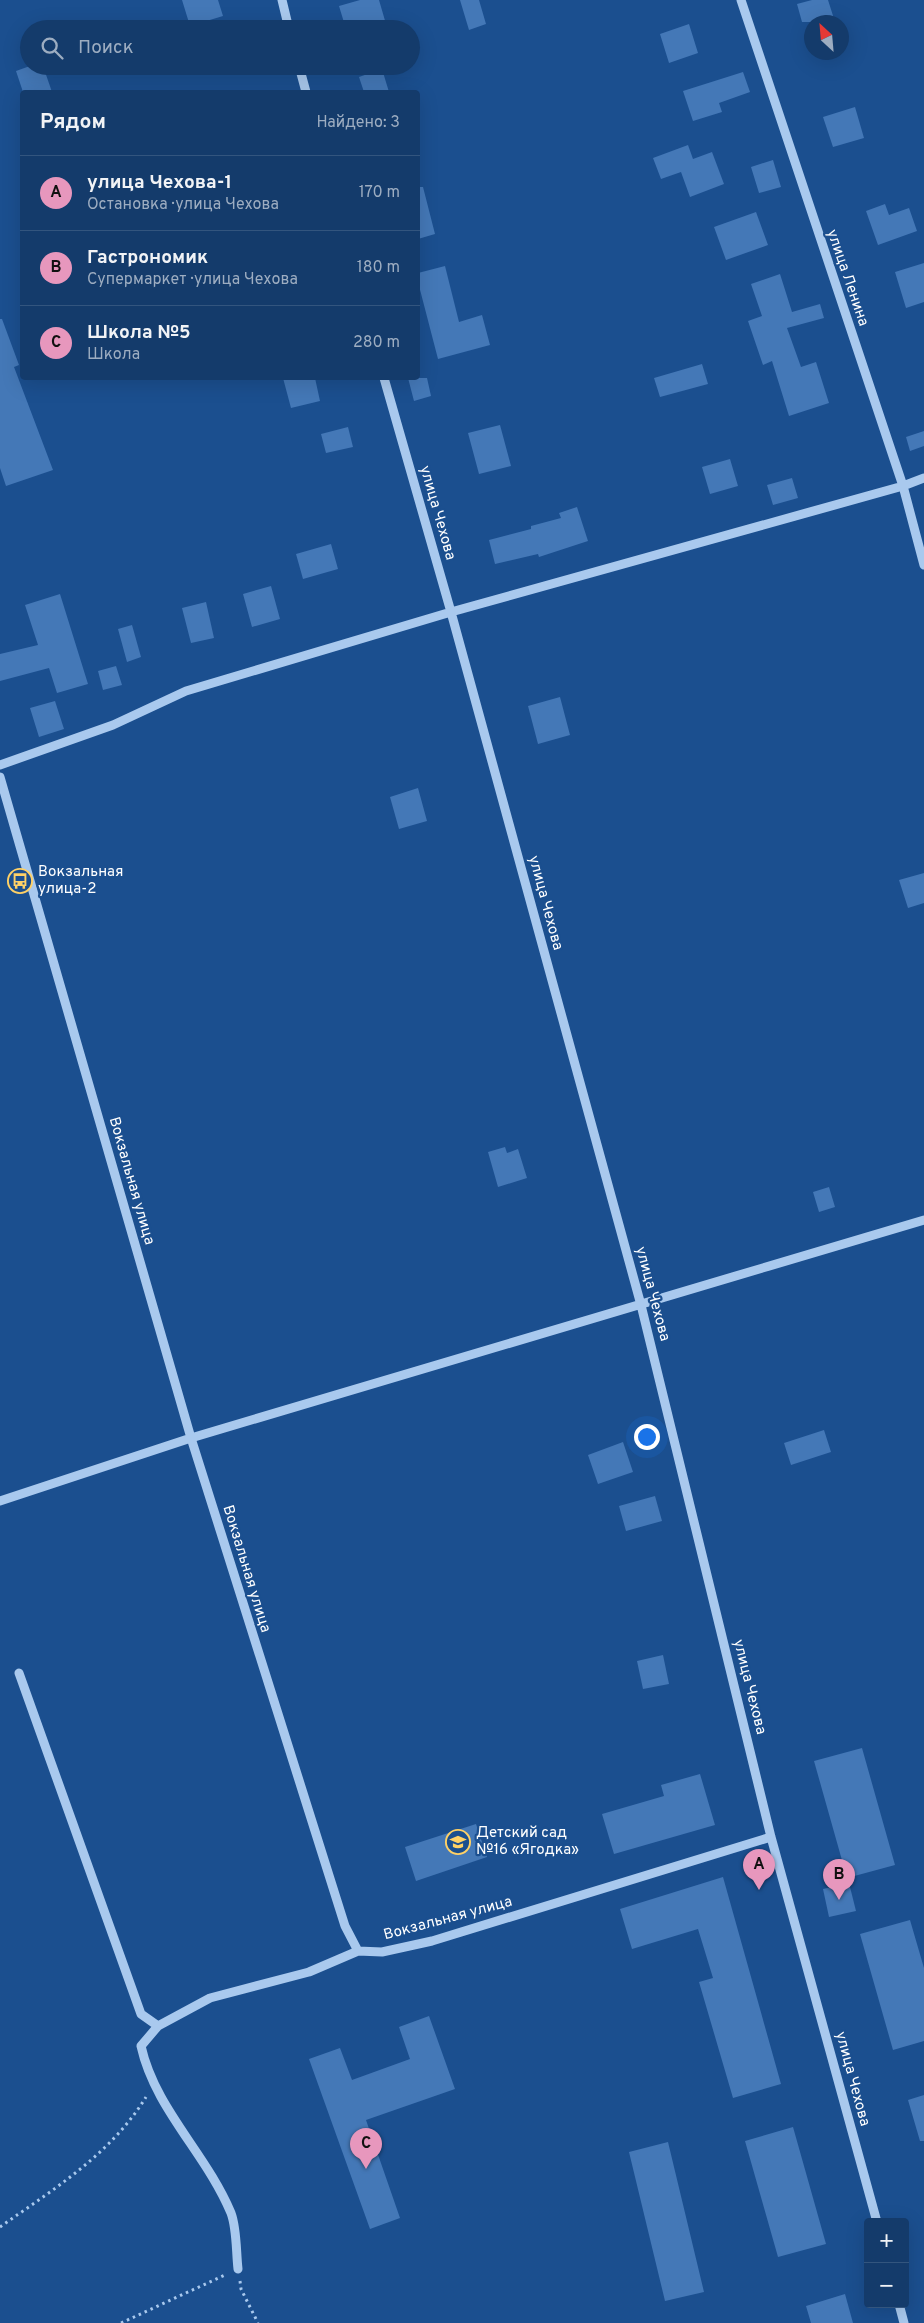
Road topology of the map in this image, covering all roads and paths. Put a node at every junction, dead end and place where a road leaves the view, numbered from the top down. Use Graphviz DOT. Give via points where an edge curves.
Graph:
graph roads {
  1 [pos="282,0"];
  2 [pos="741,0"];
  3 [pos="287,20"];
  4 [pos="301,75"];
  5 [pos="305,90"];
  6 [pos="385,380"];
  7 [pos="924,478"];
  8 [pos="903,486"];
  9 [pos="924,565"];
  10 [pos="451,612"];
  11 [pos="0,765"];
  12 [pos="0,777"];
  13 [pos="924,1220"];
  14 [pos="642,1304"];
  15 [pos="191,1438"];
  16 [pos="0,1501"];
  17 [pos="19,1673"];
  18 [pos="771,1837"];
  19 [pos="358,1951"];
  20 [pos="158,2026"];
  21 [pos="154,2083"];
  22 [pos="876,2218"];
  23 [pos="0,2227"];
  24 [pos="238,2269"];
  25 [pos="900,2308"];
  26 [pos="122,2323"];
  27 [pos="258,2323"];
  28 [pos="904,2323"];
  1 -- 3 [label="street"];
  2 -- 8 [label="street, улица Ленина"];
  4 -- 5 [label="street"];
  6 -- 10 [label="street, улица Чехова"];
  7 -- 8 [label="street"];
  8 -- 9 [label="street, улица Ленина"];
  8 -- 10 [label="street"];
  10 -- 11 [label="street" via="186,691 113,725"];
  10 -- 14 [label="street, улица Чехова"];
  12 -- 15 [label="street, Вокзальная улица"];
  13 -- 14 [label="street"];
  14 -- 15 [label="street"];
  14 -- 18 [label="street, улица Чехова"];
  15 -- 16 [label="street"];
  15 -- 19 [label="street, Вокзальная улица" via="345,1926"];
  17 -- 20 [label="street" via="142,2014"];
  18 -- 19 [label="street, Вокзальная улица" via="432,1941 382,1952"];
  18 -- 22 [label="street, улица Чехова"];
  19 -- 20 [label="street" via="310,1972 210,1998"];
  20 -- 21 [label="street" via="141,2046 145,2065"];
  21 -- 23 [label="path" via="131,2121 81,2170"];
  21 -- 24 [label="street" via="168,2112 232,2214"];
  24 -- 26 [label="path"];
  24 -- 27 [label="path" via="241,2289"];
  25 -- 28 [label="street"];
}
